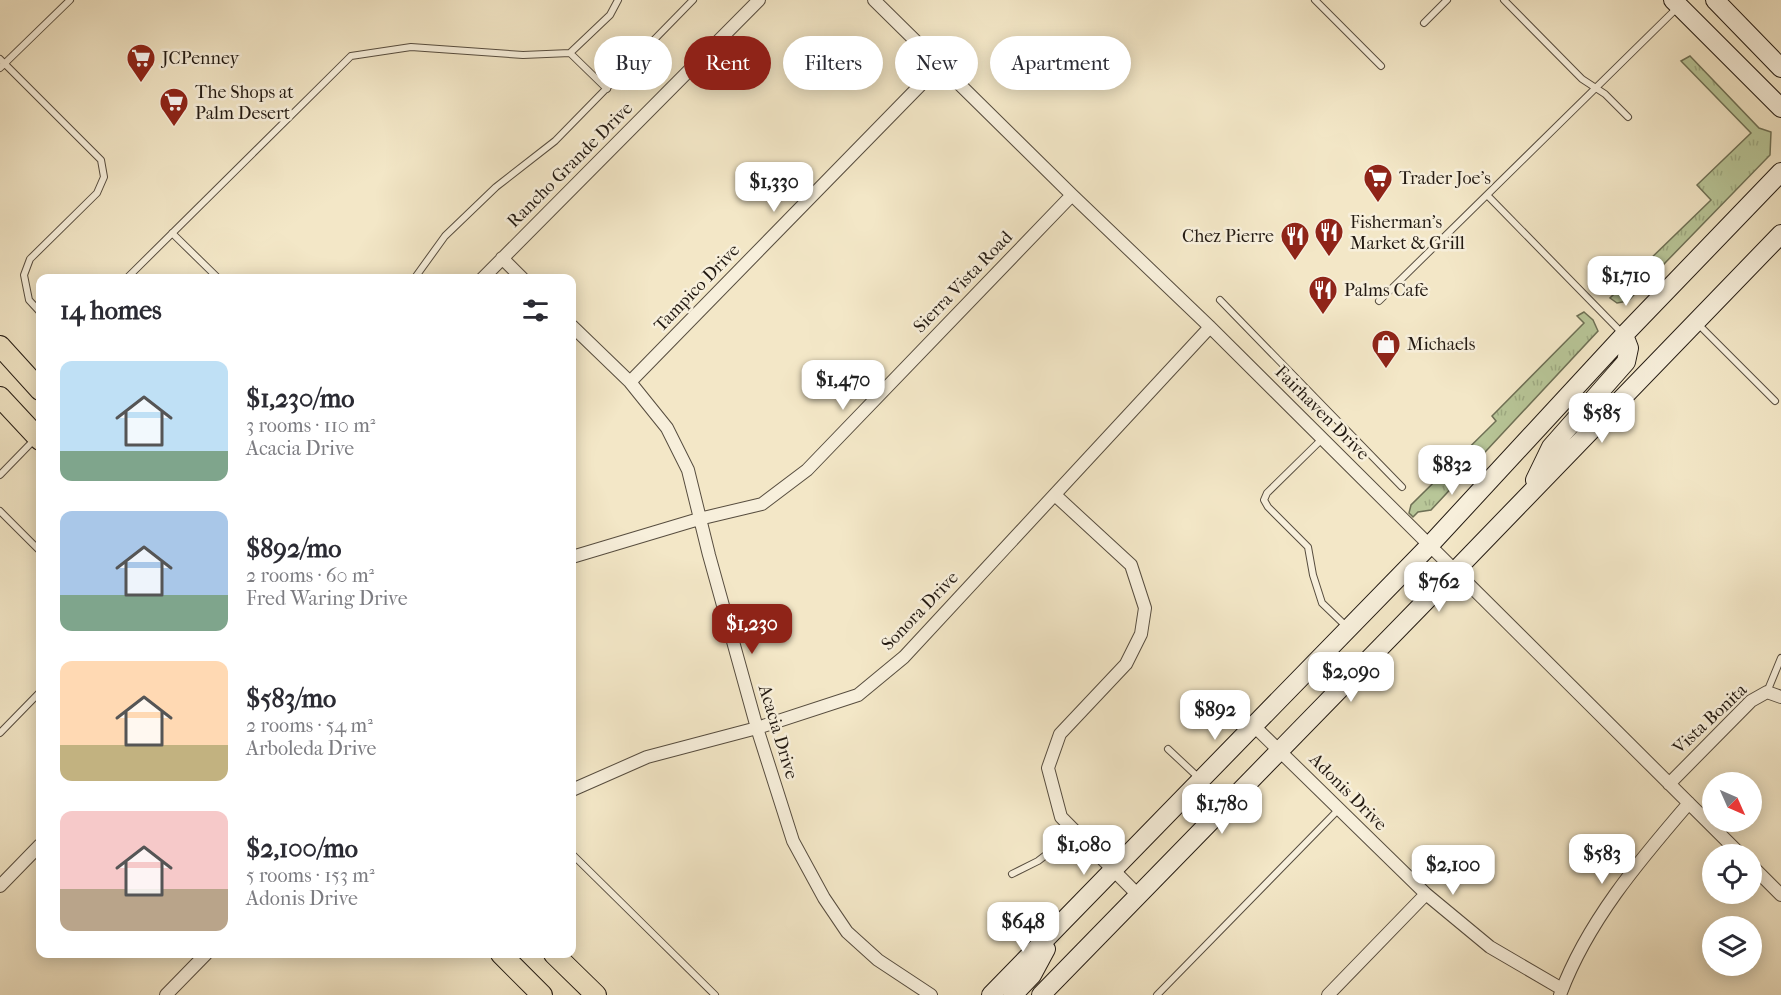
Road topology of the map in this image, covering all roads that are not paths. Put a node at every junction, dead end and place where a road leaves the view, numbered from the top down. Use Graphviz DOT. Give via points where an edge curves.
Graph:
graph roads {
  1 [pos="70,0"];
  2 [pos="618,0"];
  3 [pos="693,0"];
  4 [pos="759,0"];
  5 [pos="874,0"];
  6 [pos="1315,0"];
  7 [pos="1447,0"];
  8 [pos="1504,0"];
  9 [pos="1717,1"];
  10 [pos="1676,3"];
  11 [pos="1424,23"];
  12 [pos="658,36"];
  13 [pos="911,36"];
  14 [pos="570,53"];
  15 [pos="2,64"];
  16 [pos="1381,66"];
  17 [pos="1781,68"];
  18 [pos="594,76"];
  19 [pos="1595,87"];
  20 [pos="606,90"];
  21 [pos="916,90"];
  22 [pos="965,90"];
  23 [pos="1781,108"];
  24 [pos="1628,117"];
  25 [pos="1781,172"];
  26 [pos="1072,195"];
  27 [pos="1487,195"];
  28 [pos="172,233"];
  29 [pos="1781,234"];
  30 [pos="502,258"];
  31 [pos="131,274"];
  32 [pos="214,274"];
  33 [pos="418,274"];
  34 [pos="487,274"];
  35 [pos="518,274"];
  36 [pos="1220,300"];
  37 [pos="1379,301"];
  38 [pos="36,308"];
  39 [pos="1695,322"];
  40 [pos="1210,327"];
  41 [pos="576,330"];
  42 [pos="1624,335"];
  43 [pos="0,346"];
  44 [pos="630,382"];
  45 [pos="36,386"];
  46 [pos="0,391"];
  47 [pos="0,397"];
  48 [pos="1775,401"];
  49 [pos="36,429"];
  50 [pos="36,430"];
  51 [pos="36,436"];
  52 [pos="1322,439"];
  53 [pos="0,475"];
  54 [pos="1402,486"];
  55 [pos="1056,495"];
  56 [pos="1528,496"];
  57 [pos="0,511"];
  58 [pos="699,519"];
  59 [pos="1429,546"];
  60 [pos="36,547"];
  61 [pos="576,556"];
  62 [pos="1455,571"];
  63 [pos="1348,629"];
  64 [pos="1781,658"];
  65 [pos="1767,692"];
  66 [pos="36,696"];
  67 [pos="1781,697"];
  68 [pos="1254,726"];
  69 [pos="757,728"];
  70 [pos="0,733"];
  71 [pos="1168,749"];
  72 [pos="1279,750"];
  73 [pos="1201,781"];
  74 [pos="1669,784"];
  75 [pos="576,788"];
  76 [pos="1689,803"];
  77 [pos="1339,809"];
  78 [pos="1076,832"];
  79 [pos="1730,844"];
  80 [pos="36,849"];
  81 [pos="576,858"];
  82 [pos="1114,871"];
  83 [pos="1012,874"];
  84 [pos="1762,876"];
  85 [pos="0,886"];
  86 [pos="1426,894"];
  87 [pos="1138,895"];
  88 [pos="1781,895"];
  89 [pos="1057,929"];
  90 [pos="202,958"];
  91 [pos="505,958"];
  92 [pos="558,958"];
  93 [pos="1561,992"];
  94 [pos="166,995"];
  95 [pos="542,995"];
  96 [pos="596,995"];
  97 [pos="715,995"];
  98 [pos="931,995"];
  99 [pos="991,995"];
  100 [pos="1012,995"];
  101 [pos="1041,995"];
  102 [pos="1156,995"];
  103 [pos="1328,995"];
  1 -- 15 [label="lane"];
  2 -- 14 [label="lane" via="610,15"];
  3 -- 12 [label="lane"];
  4 -- 30 [label="street, Rancho Grande Drive"];
  5 -- 13 [label="street, Fairhaven Drive"];
  6 -- 16 [label="lane"];
  7 -- 11 [label="lane"];
  8 -- 19 [label="lane"];
  9 -- 17 [label="main road"];
  10 -- 19 [label="lane"];
  10 -- 23 [label="main road"];
  14 -- 18 [label="lane"];
  14 -- 28 [label="lane" via="411,47 351,56"];
  15 -- 38 [label="lane" via="101,160 104,177 97,193 30,259 24,275 29,300"];
  19 -- 24 [label="lane"];
  19 -- 27 [label="lane"];
  20 -- 33 [label="lane" via="555,141 496,187 446,236"];
  21 -- 44 [label="street, Tampico Drive"];
  22 -- 26 [label="street, Fairhaven Drive"];
  25 -- 42 [label="main road"];
  26 -- 40 [label="street, Fairhaven Drive"];
  26 -- 58 [label="street, Sierra Vista Road" via="807,470 762,504"];
  27 -- 37 [label="lane"];
  27 -- 42 [label="lane"];
  28 -- 31 [label="lane"];
  28 -- 32 [label="lane"];
  29 -- 39 [label="main road"];
  30 -- 34 [label="street, Rancho Grande Drive"];
  30 -- 35 [label="street"];
  36 -- 54 [label="lane"];
  39 -- 48 [label="lane"];
  39 -- 56 [label="main road"];
  40 -- 52 [label="street, Fairhaven Drive"];
  40 -- 55 [label="street, Sonora Drive"];
  41 -- 44 [label="street, Acacia Drive"];
  42 -- 56 [label="main road" via="1629,348 1626,362 1551,447"];
  42 -- 59 [label="main road"];
  43 -- 45 [label="main road"];
  44 -- 58 [label="street, Acacia Drive" via="667,428 688,470"];
  46 -- 49 [label="main road" via="11,396"];
  47 -- 50 [label="main road"];
  51 -- 53 [label="lane"];
  52 -- 59 [label="street, Fairhaven Drive"];
  52 -- 63 [label="lane" via="1264,500 1308,547 1322,603"];
  55 -- 69 [label="street, Sonora Drive" via="904,657 858,695"];
  55 -- 78 [label="street" via="1131,565 1145,608 1141,634 1126,664 1060,734 1048,768 1061,817"];
  56 -- 62 [label="main road"];
  57 -- 60 [label="lane"];
  58 -- 61 [label="street, Sierra Vista Road"];
  58 -- 69 [label="street, Acacia Drive"];
  59 -- 62 [label="street, Fairhaven Drive"];
  59 -- 63 [label="main road"];
  62 -- 72 [label="main road"];
  62 -- 74 [label="street, Fairhaven Drive"];
  63 -- 68 [label="main road"];
  64 -- 65 [label="lane"];
  65 -- 67 [label="street, Vista Bonita"];
  65 -- 74 [label="street, Vista Bonita" via="1751,701"];
  66 -- 70 [label="lane"];
  68 -- 72 [label="street, Adonis Drive"];
  68 -- 73 [label="main road"];
  69 -- 75 [label="street, Sonora Drive" via="647,757"];
  69 -- 98 [label="street, Acacia Drive" via="793,841 824,898 847,932 878,960"];
  71 -- 73 [label="lane"];
  72 -- 77 [label="street, Adonis Drive"];
  72 -- 87 [label="main road"];
  73 -- 82 [label="main road"];
  74 -- 76 [label="street, Fairhaven Drive"];
  76 -- 79 [label="street, Fairhaven Drive"];
  76 -- 93 [label="street" via="1617,891"];
  77 -- 86 [label="street, Adonis Drive"];
  77 -- 102 [label="lane"];
  78 -- 82 [label="street"];
  78 -- 83 [label="lane" via="1038,861"];
  80 -- 85 [label="street"];
  81 -- 97 [label="lane"];
  82 -- 87 [label="street"];
  82 -- 89 [label="main road"];
  84 -- 88 [label="street"];
  86 -- 93 [label="street, Adonis Drive" via="1490,946"];
  86 -- 103 [label="street"];
  87 -- 101 [label="main road"];
  89 -- 99 [label="main road"];
  89 -- 100 [label="main road" via="1032,975"];
  90 -- 94 [label="street"];
  91 -- 95 [label="main road"];
  92 -- 96 [label="main road"];
}
